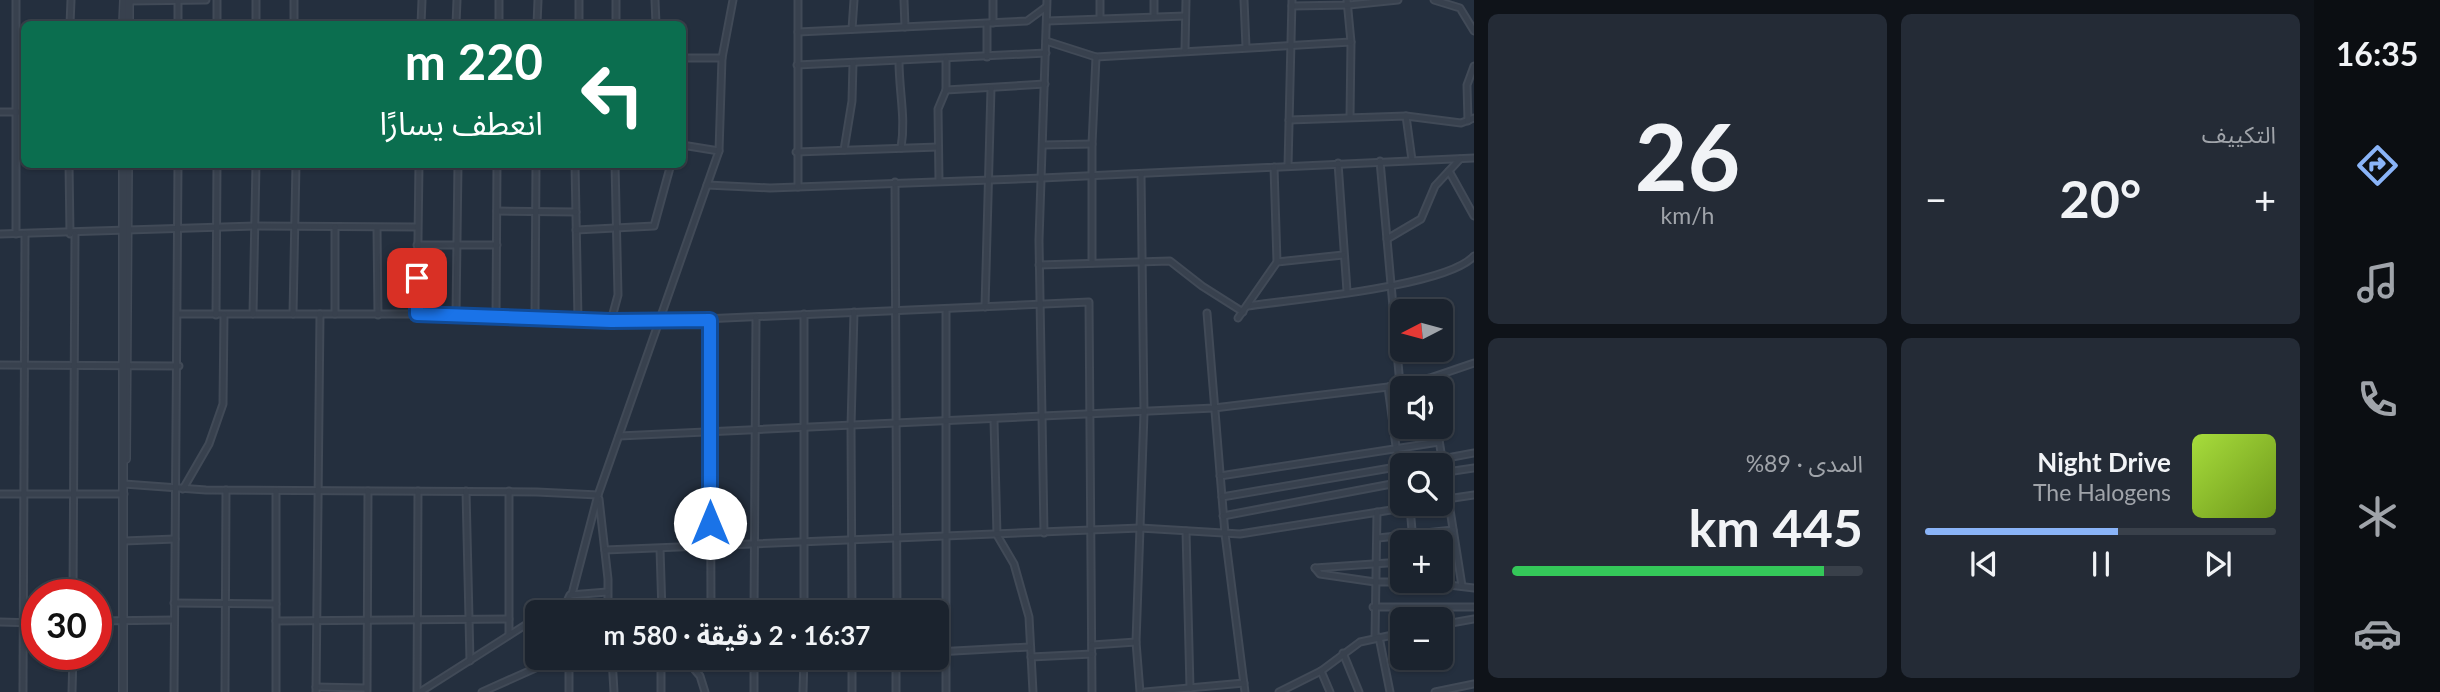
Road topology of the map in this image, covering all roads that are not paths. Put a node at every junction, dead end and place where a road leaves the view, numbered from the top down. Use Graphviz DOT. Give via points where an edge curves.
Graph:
graph roads {
  1 [pos="16,0"];
  2 [pos="71,0"];
  3 [pos="128,0"];
  4 [pos="206,0"];
  5 [pos="217,0"];
  6 [pos="256,0"];
  7 [pos="293,0"];
  8 [pos="422,0"];
  9 [pos="457,0"];
  10 [pos="499,0"];
  11 [pos="538,0"];
  12 [pos="579,0"];
  13 [pos="616,0"];
  14 [pos="655,0"];
  15 [pos="733,0"];
  16 [pos="798,0"];
  17 [pos="854,0"];
  18 [pos="904,0"];
  19 [pos="993,0"];
  20 [pos="1100,0"];
  21 [pos="1154,0"];
  22 [pos="1186,0"];
  23 [pos="1244,0"];
  24 [pos="1398,0"];
  25 [pos="1434,0"];
  26 [pos="1462,0"];
  27 [pos="178,1"];
  28 [pos="1046,3"];
  29 [pos="1292,3"];
  30 [pos="1348,3"];
  31 [pos="1456,6"];
  32 [pos="1154,16"];
  33 [pos="1185,16"];
  34 [pos="1100,18"];
  35 [pos="70,21"];
  36 [pos="124,21"];
  37 [pos="129,21"];
  38 [pos="178,21"];
  39 [pos="217,21"];
  40 [pos="256,21"];
  41 [pos="294,21"];
  42 [pos="421,21"];
  43 [pos="456,21"];
  44 [pos="499,21"];
  45 [pos="537,21"];
  46 [pos="579,21"];
  47 [pos="616,21"];
  48 [pos="656,21"];
  49 [pos="1047,21"];
  50 [pos="990,23"];
  51 [pos="905,27"];
  52 [pos="852,29"];
  53 [pos="1474,31"];
  54 [pos="798,32"];
  55 [pos="1046,41"];
  56 [pos="1351,42"];
  57 [pos="1291,46"];
  58 [pos="1246,47"];
  59 [pos="1185,50"];
  60 [pos="1046,53"];
  61 [pos="987,57"];
  62 [pos="1096,57"];
  63 [pos="686,58"];
  64 [pos="722,58"];
  65 [pos="946,59"];
  66 [pos="899,61"];
  67 [pos="853,63"];
  68 [pos="797,65"];
  69 [pos="1474,66"];
  70 [pos="1045,85"];
  71 [pos="990,88"];
  72 [pos="946,90"];
  73 [pos="0,112"];
  74 [pos="21,112"];
  75 [pos="1406,116"];
  76 [pos="1350,117"];
  77 [pos="1471,119"];
  78 [pos="1289,120"];
  79 [pos="1092,144"];
  80 [pos="1043,145"];
  81 [pos="686,146"];
  82 [pos="938,147"];
  83 [pos="901,148"];
  84 [pos="844,150"];
  85 [pos="719,151"];
  86 [pos="796,152"];
  87 [pos="1474,158"];
  88 [pos="1461,159"];
  89 [pos="1412,160"];
  90 [pos="1380,161"];
  91 [pos="1338,163"];
  92 [pos="1288,166"];
  93 [pos="1274,167"];
  94 [pos="69,168"];
  95 [pos="123,168"];
  96 [pos="128,168"];
  97 [pos="178,168"];
  98 [pos="217,168"];
  99 [pos="256,168"];
  100 [pos="296,168"];
  101 [pos="419,168"];
  102 [pos="458,168"];
  103 [pos="497,168"];
  104 [pos="536,168"];
  105 [pos="575,168"];
  106 [pos="615,168"];
  107 [pos="670,168"];
  108 [pos="1449,171"];
  109 [pos="1141,174"];
  110 [pos="1091,176"];
  111 [pos="1042,178"];
  112 [pos="989,179"];
  113 [pos="939,181"];
  114 [pos="895,182"];
  115 [pos="707,185"];
  116 [pos="797,187"];
  117 [pos="497,211"];
  118 [pos="537,211"];
  119 [pos="576,212"];
  120 [pos="1474,216"];
  121 [pos="255,226"];
  122 [pos="217,227"];
  123 [pos="295,227"];
  124 [pos="335,227"];
  125 [pos="178,228"];
  126 [pos="377,228"];
  127 [pos="418,228"];
  128 [pos="616,228"];
  129 [pos="576,230"];
  130 [pos="125,232"];
  131 [pos="0,234"];
  132 [pos="16,234"];
  133 [pos="25,234"];
  134 [pos="72,234"];
  135 [pos="1387,239"];
  136 [pos="418,245"];
  137 [pos="456,245"];
  138 [pos="497,245"];
  139 [pos="1343,255"];
  140 [pos="1474,256"];
  141 [pos="1142,261"];
  142 [pos="1277,262"];
  143 [pos="1092,263"];
  144 [pos="1039,265"];
  145 [pos="1391,288"];
  146 [pos="1348,291"];
  147 [pos="1040,305"];
  148 [pos="1248,306"];
  149 [pos="985,307"];
  150 [pos="946,309"];
  151 [pos="897,311"];
  152 [pos="1243,312"];
  153 [pos="854,313"];
  154 [pos="1207,313"];
  155 [pos="178,314"];
  156 [pos="253,314"];
  157 [pos="293,314"];
  158 [pos="320,314"];
  159 [pos="335,314"];
  160 [pos="417,314"];
  161 [pos="456,314"];
  162 [pos="804,314"];
  163 [pos="216,315"];
  164 [pos="225,315"];
  165 [pos="378,315"];
  166 [pos="496,315"];
  167 [pos="535,317"];
  168 [pos="756,318"];
  169 [pos="1238,318"];
  170 [pos="578,319"];
  171 [pos="710,320"];
  172 [pos="611,321"];
  173 [pos="659,321"];
  174 [pos="1474,363"];
  175 [pos="0,365"];
  176 [pos="24,365"];
  177 [pos="75,366"];
  178 [pos="179,366"];
  179 [pos="125,367"];
  180 [pos="1399,376"];
  181 [pos="1436,376"];
  182 [pos="1388,387"];
  183 [pos="1214,408"];
  184 [pos="1088,414"];
  185 [pos="1144,414"];
  186 [pos="1044,417"];
  187 [pos="994,420"];
  188 [pos="944,422"];
  189 [pos="897,424"];
  190 [pos="850,426"];
  191 [pos="805,428"];
  192 [pos="755,430"];
  193 [pos="710,432"];
  194 [pos="619,436"];
  195 [pos="1439,439"];
  196 [pos="1439,442"];
  197 [pos="1395,449"];
  198 [pos="1396,453"];
  199 [pos="1442,453"];
  200 [pos="1474,453"];
  201 [pos="1453,457"];
  202 [pos="1390,468"];
  203 [pos="1474,468"];
  204 [pos="1453,471"];
  205 [pos="1220,476"];
  206 [pos="124,484"];
  207 [pos="1390,484"];
  208 [pos="180,488"];
  209 [pos="226,490"];
  210 [pos="276,491"];
  211 [pos="318,491"];
  212 [pos="368,491"];
  213 [pos="418,491"];
  214 [pos="466,491"];
  215 [pos="509,491"];
  216 [pos="0,494"];
  217 [pos="74,494"];
  218 [pos="124,494"];
  219 [pos="24,495"];
  220 [pos="598,495"];
  221 [pos="1474,495"];
  222 [pos="1222,497"];
  223 [pos="1453,497"];
  224 [pos="1390,509"];
  225 [pos="1377,512"];
  226 [pos="1223,516"];
  227 [pos="1451,516"];
  228 [pos="1140,527"];
  229 [pos="1093,530"];
  230 [pos="1453,530"];
  231 [pos="1186,531"];
  232 [pos="1044,533"];
  233 [pos="1225,534"];
  234 [pos="997,535"];
  235 [pos="945,536"];
  236 [pos="1390,537"];
  237 [pos="898,538"];
  238 [pos="1378,538"];
  239 [pos="175,540"];
  240 [pos="124,541"];
  241 [pos="852,541"];
  242 [pos="804,543"];
  243 [pos="755,545"];
  244 [pos="710,546"];
  245 [pos="660,549"];
  246 [pos="605,550"];
  247 [pos="1390,563"];
  248 [pos="1377,564"];
  249 [pos="24,579"];
  250 [pos="73,579"];
  251 [pos="1375,582"];
  252 [pos="1390,582"];
  253 [pos="1453,585"];
  254 [pos="1462,586"];
  255 [pos="1474,589"];
  256 [pos="607,592"];
  257 [pos="572,594"];
  258 [pos="569,600"];
  259 [pos="607,600"];
  260 [pos="662,600"];
  261 [pos="711,600"];
  262 [pos="754,600"];
  263 [pos="804,600"];
  264 [pos="852,600"];
  265 [pos="897,600"];
  266 [pos="946,600"];
  267 [pos="174,603"];
  268 [pos="225,604"];
  269 [pos="276,604"];
  270 [pos="1373,607"];
  271 [pos="1474,607"];
  272 [pos="124,619"];
  273 [pos="509,619"];
  274 [pos="1474,619"];
  275 [pos="112,620"];
  276 [pos="468,620"];
  277 [pos="174,621"];
  278 [pos="276,621"];
  279 [pos="416,621"];
  280 [pos="0,622"];
  281 [pos="21,622"];
  282 [pos="366,622"];
  283 [pos="315,623"];
  284 [pos="1453,623"];
  285 [pos="525,625"];
  286 [pos="509,635"];
  287 [pos="1390,635"];
  288 [pos="1377,638"];
  289 [pos="1136,642"];
  290 [pos="1092,645"];
  291 [pos="1029,647"];
  292 [pos="949,652"];
  293 [pos="1343,653"];
  294 [pos="1092,654"];
  295 [pos="1031,657"];
  296 [pos="470,661"];
  297 [pos="23,670"];
  298 [pos="73,670"];
  299 [pos="531,670"];
  300 [pos="569,670"];
  301 [pos="613,670"];
  302 [pos="661,670"];
  303 [pos="695,670"];
  304 [pos="754,670"];
  305 [pos="804,670"];
  306 [pos="852,670"];
  307 [pos="896,670"];
  308 [pos="947,670"];
  309 [pos="1321,671"];
  310 [pos="1244,683"];
  311 [pos="1474,684"];
  312 [pos="1191,688"];
  313 [pos="316,690"];
  314 [pos="366,690"];
  315 [pos="23,692"];
  316 [pos="72,692"];
  317 [pos="123,692"];
  318 [pos="174,692"];
  319 [pos="225,692"];
  320 [pos="276,692"];
  321 [pos="418,692"];
  322 [pos="482,692"];
  323 [pos="569,692"];
  324 [pos="614,692"];
  325 [pos="661,692"];
  326 [pos="705,692"];
  327 [pos="754,692"];
  328 [pos="803,692"];
  329 [pos="852,692"];
  330 [pos="896,692"];
  331 [pos="946,692"];
  332 [pos="1033,692"];
  333 [pos="1092,692"];
  334 [pos="1142,692"];
  335 [pos="1245,692"];
  336 [pos="1279,692"];
  337 [pos="1330,692"];
  338 [pos="1359,692"];
  339 [pos="1390,692"];
  340 [pos="1435,692"];
  1 -- 74 [label="street"];
  2 -- 35 [label="street"];
  3 -- 27 [label="street"];
  3 -- 36 [label="street"];
  3 -- 37 [label="street"];
  4 -- 27 [label="street"];
  5 -- 39 [label="street"];
  6 -- 40 [label="street"];
  7 -- 41 [label="street"];
  8 -- 42 [label="street"];
  9 -- 43 [label="street"];
  10 -- 44 [label="street"];
  11 -- 45 [label="street"];
  12 -- 46 [label="street"];
  13 -- 47 [label="street"];
  14 -- 48 [label="street"];
  15 -- 64 [label="street"];
  16 -- 54 [label="street"];
  17 -- 52 [label="street"];
  18 -- 51 [label="street"];
  19 -- 50 [label="street"];
  20 -- 34 [label="street"];
  21 -- 32 [label="street"];
  22 -- 33 [label="street"];
  23 -- 58 [label="street"];
  24 -- 30 [label="street"];
  25 -- 31 [label="street"];
  26 -- 31 [label="street"];
  27 -- 38 [label="street"];
  28 -- 49 [label="street"];
  28 -- 50 [label="street" via="1027,20"];
  29 -- 30 [label="street"];
  29 -- 57 [label="street"];
  30 -- 56 [label="street"];
  31 -- 53 [label="street"];
  32 -- 33 [label="street"];
  32 -- 34 [label="street"];
  33 -- 59 [label="street"];
  34 -- 49 [label="street"];
  49 -- 55 [label="street"];
  50 -- 51 [label="street"];
  50 -- 61 [label="street"];
  51 -- 52 [label="street"];
  52 -- 54 [label="street"];
  54 -- 68 [label="street"];
  55 -- 60 [label="street"];
  55 -- 62 [label="street"];
  56 -- 57 [label="street"];
  56 -- 76 [label="street"];
  57 -- 58 [label="street"];
  57 -- 78 [label="street"];
  58 -- 59 [label="street"];
  59 -- 62 [label="street"];
  60 -- 61 [label="street"];
  60 -- 70 [label="street"];
  61 -- 65 [label="street"];
  62 -- 79 [label="street"];
  63 -- 64 [label="street"];
  64 -- 85 [label="street"];
  65 -- 66 [label="street"];
  65 -- 72 [label="street"];
  66 -- 67 [label="street"];
  66 -- 83 [label="street" via="899,94 905,110"];
  67 -- 68 [label="street"];
  67 -- 84 [label="street"];
  68 -- 86 [label="street"];
  69 -- 77 [label="street" via="1467,85"];
  70 -- 71 [label="street"];
  70 -- 80 [label="street"];
  71 -- 72 [label="street"];
  71 -- 112 [label="street"];
  72 -- 82 [label="street" via="938,109"];
  73 -- 74 [label="street"];
  74 -- 132 [label="street"];
  75 -- 76 [label="street"];
  75 -- 77 [label="street"];
  75 -- 89 [label="street"];
  76 -- 78 [label="street"];
  78 -- 92 [label="street"];
  79 -- 80 [label="street"];
  79 -- 110 [label="street"];
  80 -- 111 [label="street"];
  81 -- 85 [label="street"];
  82 -- 83 [label="street"];
  82 -- 113 [label="street"];
  83 -- 84 [label="street"];
  84 -- 86 [label="street"];
  85 -- 115 [label="street"];
  86 -- 116 [label="street"];
  87 -- 88 [label="street"];
  88 -- 89 [label="street"];
  88 -- 108 [label="street"];
  89 -- 90 [label="street"];
  90 -- 91 [label="street"];
  90 -- 135 [label="street"];
  91 -- 92 [label="street"];
  91 -- 139 [label="street"];
  92 -- 93 [label="street"];
  93 -- 109 [label="street"];
  93 -- 142 [label="street"];
  94 -- 134 [label="street"];
  95 -- 130 [label="street"];
  96 -- 130 [label="street"];
  97 -- 125 [label="street"];
  98 -- 122 [label="street"];
  99 -- 121 [label="street"];
  100 -- 123 [label="street"];
  101 -- 127 [label="street"];
  102 -- 137 [label="street"];
  103 -- 117 [label="street"];
  104 -- 118 [label="street"];
  105 -- 119 [label="street"];
  106 -- 128 [label="street"];
  107 -- 128 [label="street" via="654,226"];
  108 -- 120 [label="street"];
  108 -- 135 [label="street" via="1436,186 1421,219"];
  109 -- 110 [label="street"];
  109 -- 141 [label="street"];
  110 -- 111 [label="street"];
  110 -- 143 [label="street"];
  111 -- 112 [label="street"];
  111 -- 144 [label="street"];
  112 -- 113 [label="street"];
  112 -- 149 [label="street"];
  113 -- 114 [label="street"];
  114 -- 116 [label="street"];
  114 -- 151 [label="street"];
  115 -- 116 [label="street"];
  115 -- 173 [label="street"];
  117 -- 118 [label="street"];
  117 -- 138 [label="street"];
  118 -- 119 [label="street"];
  118 -- 167 [label="street"];
  119 -- 129 [label="street"];
  121 -- 122 [label="street"];
  121 -- 123 [label="street"];
  121 -- 156 [label="street"];
  122 -- 125 [label="street"];
  122 -- 163 [label="street"];
  123 -- 124 [label="street"];
  123 -- 157 [label="street"];
  124 -- 126 [label="street"];
  124 -- 159 [label="street"];
  125 -- 130 [label="street"];
  125 -- 155 [label="street"];
  126 -- 127 [label="street"];
  126 -- 165 [label="street"];
  127 -- 136 [label="street"];
  128 -- 129 [label="street"];
  128 -- 172 [label="street" via="618,295"];
  129 -- 170 [label="street"];
  130 -- 134 [label="street"];
  130 -- 179 [label="street"];
  131 -- 132 [label="street"];
  132 -- 133 [label="street"];
  133 -- 134 [label="street"];
  133 -- 176 [label="street"];
  134 -- 177 [label="street"];
  135 -- 145 [label="street"];
  136 -- 137 [label="street"];
  136 -- 160 [label="street"];
  137 -- 138 [label="street"];
  137 -- 161 [label="street"];
  138 -- 166 [label="street"];
  139 -- 142 [label="street"];
  139 -- 146 [label="street"];
  140 -- 145 [label="street" via="1462,265"];
  141 -- 143 [label="street"];
  141 -- 152 [label="street" via="1170,261"];
  141 -- 185 [label="street"];
  142 -- 148 [label="street"];
  143 -- 144 [label="street"];
  144 -- 147 [label="street"];
  145 -- 146 [label="street"];
  145 -- 180 [label="street"];
  146 -- 148 [label="street"];
  147 -- 149 [label="street"];
  147 -- 184 [label="street" via="1090,302"];
  147 -- 186 [label="street"];
  148 -- 152 [label="street"];
  149 -- 150 [label="street"];
  150 -- 151 [label="street"];
  150 -- 188 [label="street"];
  151 -- 153 [label="street"];
  151 -- 189 [label="street"];
  152 -- 169 [label="street"];
  153 -- 162 [label="street"];
  153 -- 190 [label="street"];
  154 -- 183 [label="street"];
  155 -- 163 [label="street"];
  155 -- 178 [label="street"];
  156 -- 157 [label="street"];
  156 -- 164 [label="street"];
  157 -- 158 [label="street"];
  158 -- 159 [label="street"];
  158 -- 211 [label="street"];
  159 -- 165 [label="street"];
  160 -- 161 [label="street"];
  160 -- 165 [label="street"];
  161 -- 166 [label="street"];
  162 -- 168 [label="street"];
  162 -- 191 [label="street"];
  163 -- 164 [label="street"];
  164 -- 208 [label="street" via="223,404 209,444"];
  166 -- 167 [label="street"];
  167 -- 170 [label="street"];
  168 -- 171 [label="street"];
  168 -- 192 [label="street"];
  170 -- 172 [label="street"];
  171 -- 173 [label="street"];
  171 -- 193 [label="street"];
  172 -- 173 [label="street"];
  173 -- 194 [label="street"];
  174 -- 181 [label="street"];
  175 -- 176 [label="street"];
  176 -- 177 [label="street"];
  176 -- 219 [label="street"];
  177 -- 179 [label="street"];
  177 -- 217 [label="street"];
  178 -- 179 [label="street"];
  178 -- 208 [label="street"];
  179 -- 206 [label="street"];
  182 -- 183 [label="street"];
  182 -- 197 [label="street"];
  183 -- 185 [label="street"];
  183 -- 205 [label="street"];
  184 -- 185 [label="street"];
  184 -- 186 [label="street"];
  184 -- 229 [label="street"];
  185 -- 228 [label="street"];
  186 -- 187 [label="street"];
  186 -- 232 [label="street"];
  187 -- 188 [label="street"];
  187 -- 234 [label="street"];
  188 -- 189 [label="street"];
  188 -- 235 [label="street"];
  189 -- 190 [label="street"];
  189 -- 237 [label="street"];
  190 -- 191 [label="street"];
  190 -- 241 [label="street"];
  191 -- 192 [label="street"];
  191 -- 242 [label="street"];
  192 -- 193 [label="street"];
  192 -- 243 [label="street"];
  193 -- 194 [label="street"];
  193 -- 244 [label="street"];
  194 -- 220 [label="street"];
  195 -- 196 [label="street"];
  196 -- 197 [label="street"];
  196 -- 199 [label="street"];
  197 -- 198 [label="street"];
  197 -- 205 [label="street"];
  200 -- 201 [label="street"];
  202 -- 222 [label="street"];
  203 -- 204 [label="street"];
  205 -- 222 [label="street"];
  206 -- 208 [label="street"];
  206 -- 218 [label="street"];
  207 -- 226 [label="street"];
  208 -- 209 [label="street"];
  208 -- 239 [label="street"];
  209 -- 210 [label="street"];
  209 -- 268 [label="street"];
  210 -- 211 [label="street"];
  210 -- 269 [label="street"];
  211 -- 212 [label="street"];
  211 -- 283 [label="street"];
  212 -- 213 [label="street"];
  212 -- 282 [label="street"];
  213 -- 214 [label="street"];
  213 -- 279 [label="street"];
  214 -- 215 [label="street"];
  214 -- 276 [label="street"];
  215 -- 220 [label="street"];
  215 -- 273 [label="street"];
  216 -- 219 [label="street"];
  217 -- 218 [label="street"];
  217 -- 219 [label="street"];
  217 -- 250 [label="street"];
  218 -- 240 [label="street"];
  219 -- 249 [label="street"];
  220 -- 246 [label="street"];
  220 -- 257 [label="street"];
  221 -- 223 [label="street"];
  222 -- 226 [label="street"];
  224 -- 225 [label="street"];
  225 -- 233 [label="street"];
  225 -- 238 [label="street"];
  226 -- 233 [label="street"];
  227 -- 230 [label="street"];
  228 -- 229 [label="street"];
  228 -- 231 [label="street"];
  228 -- 289 [label="street"];
  229 -- 232 [label="street"];
  229 -- 290 [label="street"];
  230 -- 254 [label="street"];
  231 -- 233 [label="street"];
  231 -- 312 [label="street"];
  232 -- 234 [label="street"];
  233 -- 310 [label="street"];
  234 -- 235 [label="street"];
  234 -- 291 [label="street" via="1014,564 1028,611"];
  235 -- 237 [label="street"];
  235 -- 266 [label="street"];
  236 -- 238 [label="street"];
  237 -- 241 [label="street"];
  237 -- 265 [label="street"];
  238 -- 248 [label="street"];
  239 -- 240 [label="street"];
  239 -- 267 [label="street"];
  240 -- 272 [label="street"];
  241 -- 242 [label="street"];
  241 -- 264 [label="street"];
  242 -- 243 [label="street"];
  242 -- 263 [label="street"];
  243 -- 244 [label="street"];
  243 -- 262 [label="street"];
  244 -- 245 [label="street"];
  244 -- 261 [label="street"];
  245 -- 246 [label="street"];
  245 -- 260 [label="street"];
  246 -- 256 [label="street"];
  247 -- 248 [label="street"];
  248 -- 251 [label="street"];
  248 -- 251 [label="street" via="1315,569 1320,574"];
  251 -- 252 [label="street"];
  251 -- 270 [label="street"];
  253 -- 254 [label="street"];
  254 -- 255 [label="street"];
  256 -- 257 [label="street"];
  256 -- 259 [label="street"];
  257 -- 258 [label="street"];
  267 -- 268 [label="street"];
  267 -- 277 [label="street"];
  268 -- 269 [label="street"];
  268 -- 319 [label="street"];
  269 -- 278 [label="street"];
  270 -- 271 [label="street"];
  270 -- 288 [label="street"];
  272 -- 275 [label="street"];
  272 -- 277 [label="street"];
  272 -- 317 [label="street"];
  273 -- 276 [label="street"];
  273 -- 286 [label="street"];
  274 -- 284 [label="street"];
  276 -- 279 [label="street"];
  276 -- 296 [label="street"];
  277 -- 318 [label="street"];
  278 -- 283 [label="street"];
  278 -- 320 [label="street"];
  279 -- 282 [label="street"];
  279 -- 321 [label="street"];
  280 -- 281 [label="street"];
  282 -- 283 [label="street"];
  282 -- 314 [label="street"];
  283 -- 313 [label="street"];
  285 -- 286 [label="street"];
  286 -- 296 [label="street"];
  287 -- 288 [label="street"];
  288 -- 293 [label="street"];
  288 -- 339 [label="street"];
  289 -- 290 [label="street"];
  289 -- 334 [label="street"];
  290 -- 294 [label="street"];
  291 -- 292 [label="street"];
  291 -- 295 [label="street"];
  293 -- 309 [label="street"];
  293 -- 338 [label="street"];
  294 -- 295 [label="street"];
  294 -- 333 [label="street"];
  295 -- 332 [label="street"];
  296 -- 321 [label="street"];
  297 -- 315 [label="street"];
  298 -- 316 [label="street"];
  299 -- 322 [label="street"];
  300 -- 323 [label="street"];
  301 -- 324 [label="street"];
  302 -- 325 [label="street"];
  303 -- 326 [label="street"];
  304 -- 327 [label="street"];
  305 -- 328 [label="street"];
  306 -- 329 [label="street"];
  307 -- 330 [label="street"];
  308 -- 331 [label="street"];
  309 -- 336 [label="street"];
  309 -- 337 [label="street"];
  310 -- 312 [label="street"];
  310 -- 335 [label="street"];
  311 -- 340 [label="street"];
  312 -- 334 [label="street"];
  313 -- 314 [label="street"];
}
